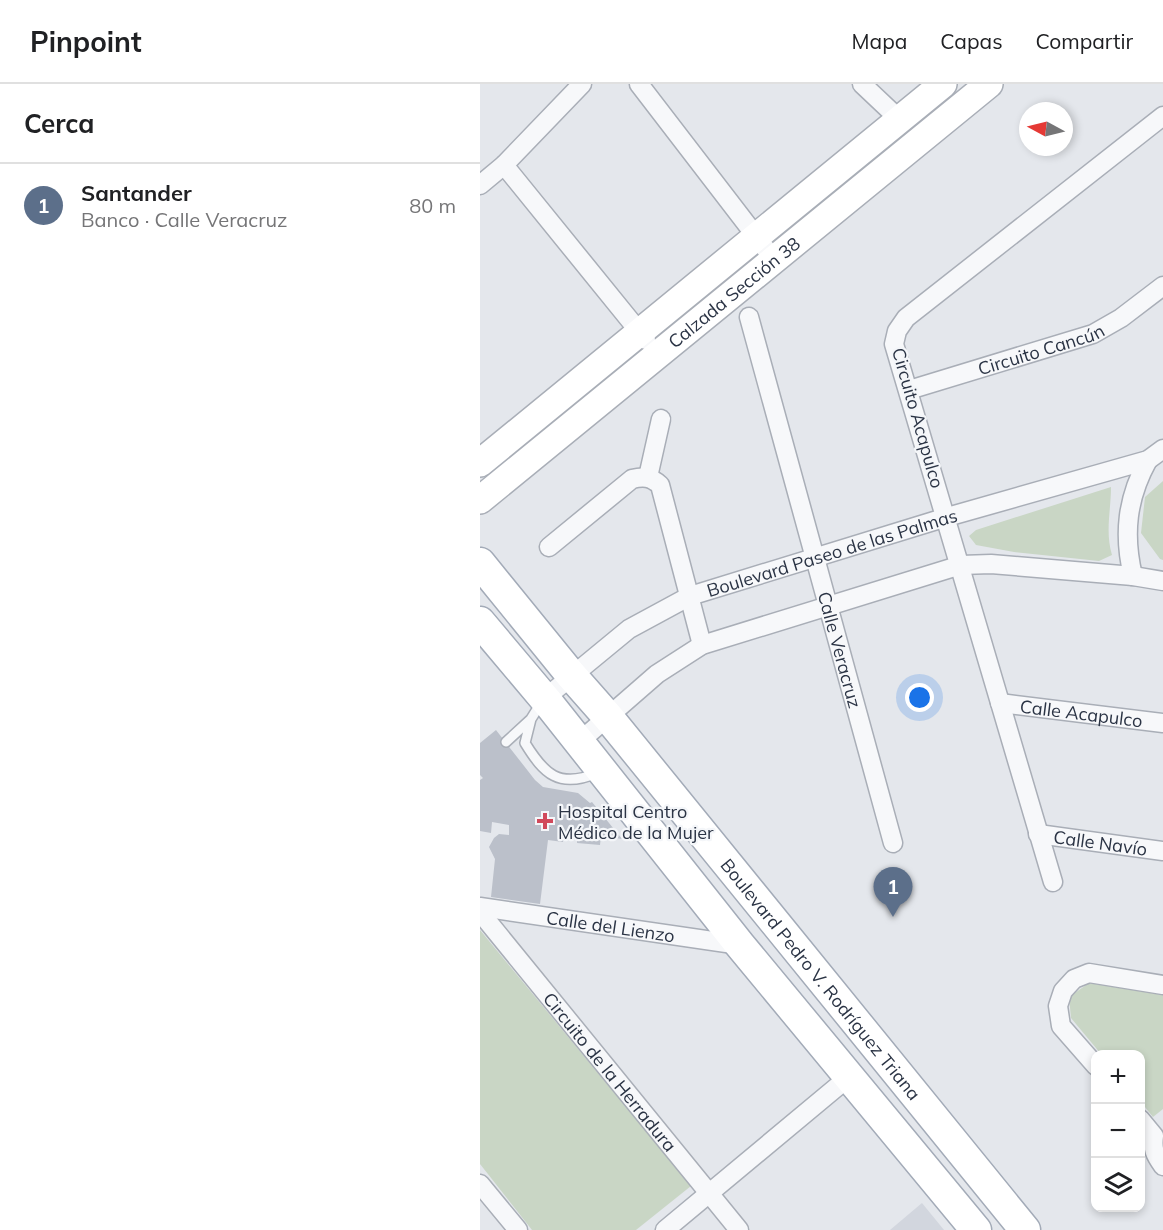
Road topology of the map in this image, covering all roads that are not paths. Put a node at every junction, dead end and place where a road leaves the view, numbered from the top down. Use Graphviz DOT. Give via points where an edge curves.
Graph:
graph roads {
  1 [pos="582,84"];
  2 [pos="639,84"];
  3 [pos="862,84"];
  4 [pos="944,84"];
  5 [pos="989,84"];
  6 [pos="1163,116"];
  7 [pos="899,119"];
  8 [pos="504,165"];
  9 [pos="480,184"];
  10 [pos="757,237"];
  11 [pos="775,261"];
  12 [pos="1163,286"];
  13 [pos="749,317"];
  14 [pos="640,331"];
  15 [pos="657,354"];
  16 [pos="909,390"];
  17 [pos="661,419"];
  18 [pos="1163,449"];
  19 [pos="1148,460"];
  20 [pos="480,463"];
  21 [pos="648,477"];
  22 [pos="480,500"];
  23 [pos="947,517"];
  24 [pos="549,547"];
  25 [pos="816,558"];
  26 [pos="480,563"];
  27 [pos="961,565"];
  28 [pos="1133,576"];
  29 [pos="1163,581"];
  30 [pos="690,596"];
  31 [pos="829,606"];
  32 [pos="480,622"];
  33 [pos="702,645"];
  34 [pos="571,675"];
  35 [pos="1000,703"];
  36 [pos="538,709"];
  37 [pos="608,717"];
  38 [pos="1163,723"];
  39 [pos="506,742"];
  40 [pos="579,742"];
  41 [pos="602,771"];
  42 [pos="1038,834"];
  43 [pos="893,843"];
  44 [pos="1163,851"];
  45 [pos="1053,882"];
  46 [pos="480,906"];
  47 [pos="480,912"];
  48 [pos="740,945"];
  49 [pos="1163,985"];
  50 [pos="1091,1061"];
  51 [pos="850,1076"];
  52 [pos="1154,1128"];
  53 [pos="1163,1166"];
  54 [pos="480,1184"];
  55 [pos="709,1193"];
  56 [pos="974,1229"];
  57 [pos="518,1230"];
  58 [pos="664,1230"];
  59 [pos="739,1230"];
  60 [pos="1025,1230"];
  1 -- 8 [label="street"];
  2 -- 10 [label="street"];
  3 -- 7 [label="street"];
  4 -- 7 [label="street, Calzada Sección 38"];
  5 -- 11 [label="street, Calzada Sección 38"];
  6 -- 16 [label="street, Circuito Acapulco" via="906,318 894,344"];
  7 -- 10 [label="street, Calzada Sección 38"];
  8 -- 9 [label="street"];
  8 -- 14 [label="street"];
  10 -- 11 [label="street"];
  10 -- 14 [label="street, Calzada Sección 38"];
  11 -- 15 [label="street, Calzada Sección 38"];
  12 -- 16 [label="street, Circuito Cancún" via="1093,334"];
  13 -- 25 [label="street, Calle Veracruz"];
  14 -- 15 [label="street"];
  14 -- 20 [label="street, Calzada Sección 38"];
  15 -- 22 [label="street, Calzada Sección 38"];
  16 -- 23 [label="street, Circuito Acapulco"];
  17 -- 21 [label="street"];
  18 -- 19 [label="street"];
  19 -- 23 [label="street, Boulevard Paseo de las Palmas"];
  19 -- 28 [label="street" via="1138,478 1128,516 1126,537"];
  21 -- 24 [label="street" via="632,480"];
  21 -- 30 [label="street" via="660,485"];
  23 -- 25 [label="street, Boulevard Paseo de las Palmas"];
  23 -- 27 [label="street, Circuito Acapulco"];
  25 -- 30 [label="street, Boulevard Paseo de las Palmas"];
  25 -- 31 [label="street, Calle Veracruz"];
  26 -- 34 [label="main road, Boulevard Pedro V. Rodríguez Triana"];
  27 -- 28 [label="street"];
  27 -- 31 [label="street"];
  27 -- 35 [label="street, Circuito Acapulco"];
  28 -- 29 [label="street"];
  30 -- 33 [label="street"];
  30 -- 34 [label="street, Boulevard Paseo de las Palmas" via="629,629"];
  31 -- 33 [label="street"];
  31 -- 43 [label="street, Calle Veracruz"];
  32 -- 36 [label="main road"];
  33 -- 37 [label="street" via="657,674"];
  34 -- 36 [label="street, Boulevard Paseo de las Palmas"];
  34 -- 37 [label="main road, Boulevard Pedro V. Rodríguez Triana"];
  35 -- 38 [label="street, Calle Acapulco"];
  35 -- 42 [label="street, Circuito Acapulco"];
  36 -- 39 [label="lane"];
  36 -- 40 [label="main road"];
  36 -- 41 [label="lane" via="525,743 546,772 559,779 582,779"];
  37 -- 40 [label="street"];
  37 -- 60 [label="main road, Boulevard Pedro V. Rodríguez Triana"];
  40 -- 41 [label="main road"];
  41 -- 48 [label="main road"];
  42 -- 44 [label="street, Calle Navío"];
  42 -- 45 [label="street, Circuito Acapulco"];
  46 -- 48 [label="street, Calle del Lienzo"];
  47 -- 55 [label="street, Circuito de la Herradura"];
  48 -- 51 [label="main road"];
  49 -- 50 [label="street" via="1089,973 1074,979 1063,991 1058,1006 1061,1026"];
  51 -- 55 [label="street"];
  51 -- 56 [label="main road"];
  52 -- 53 [label="street" via="1155,1155"];
  54 -- 57 [label="street"];
  55 -- 58 [label="street"];
  55 -- 59 [label="street, Circuito de la Herradura"];
}
